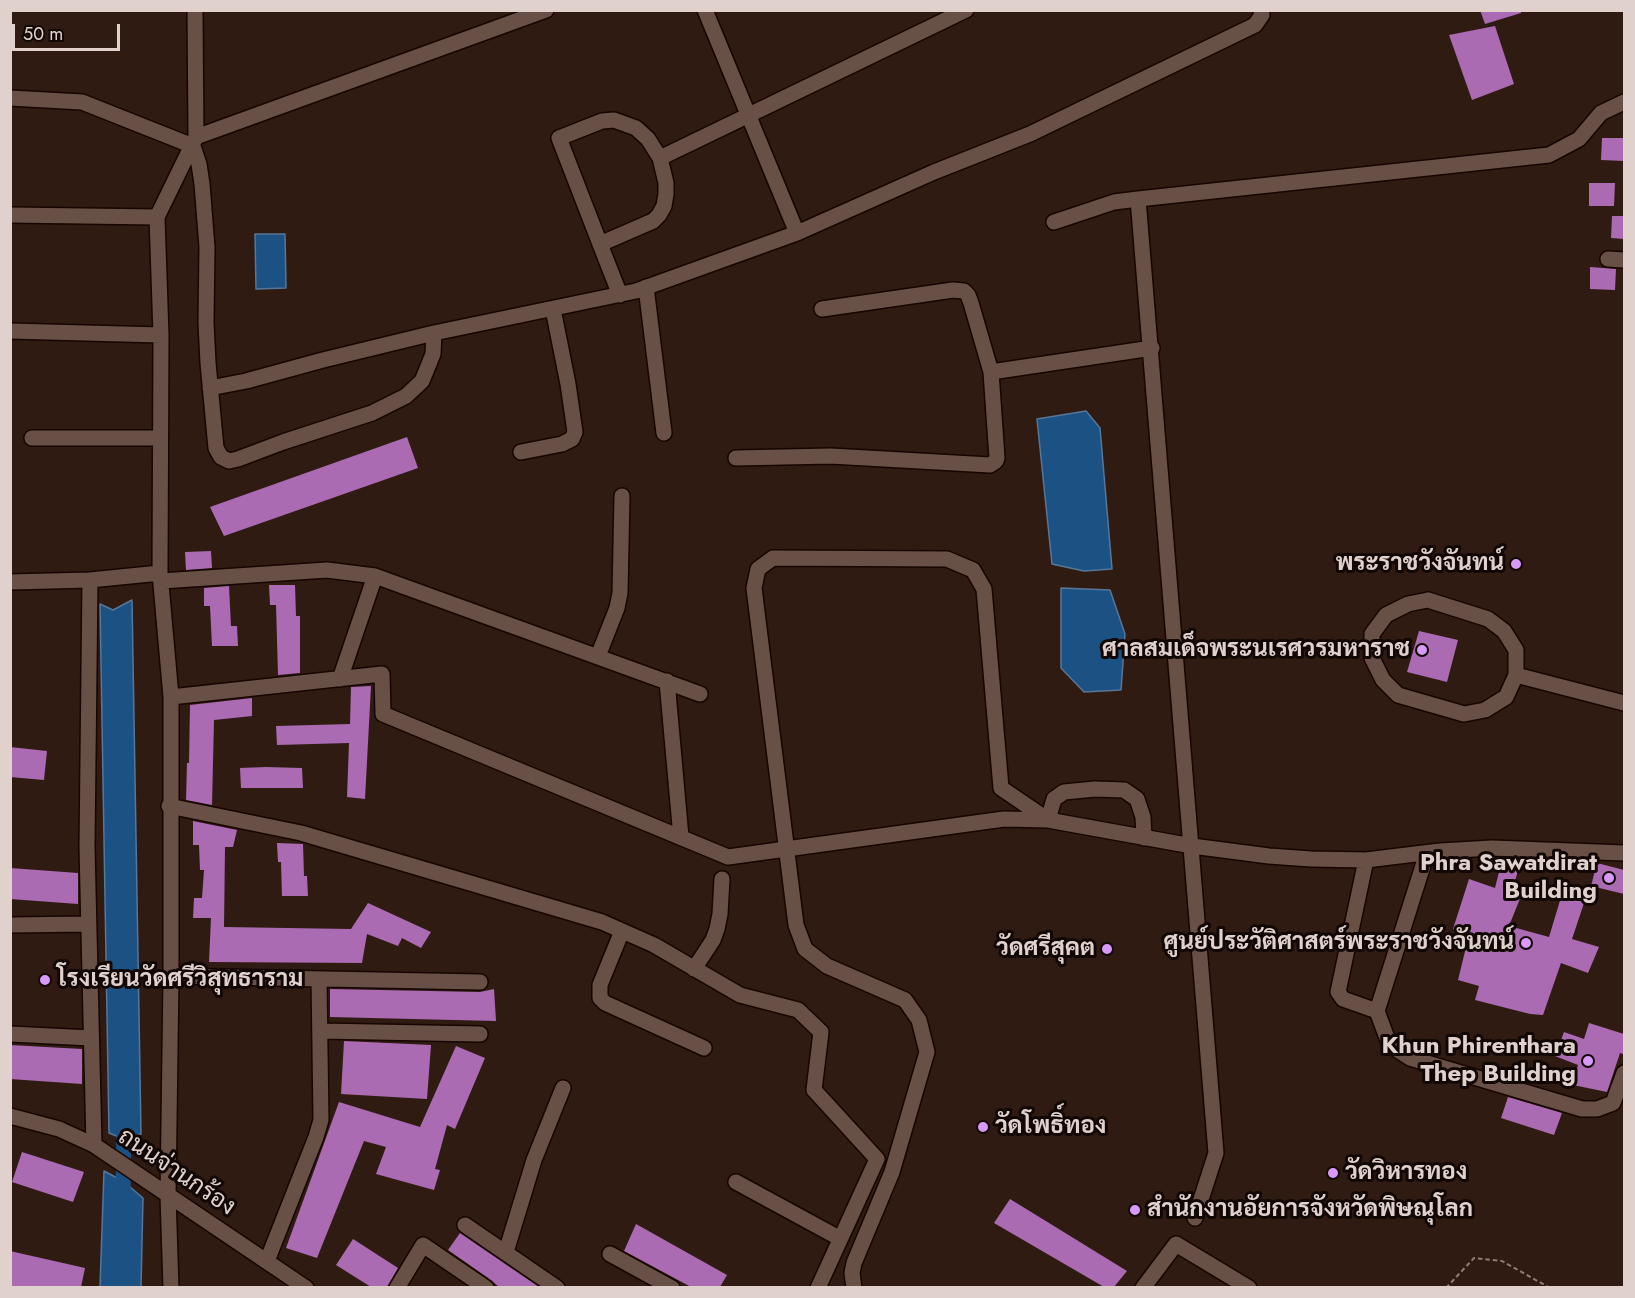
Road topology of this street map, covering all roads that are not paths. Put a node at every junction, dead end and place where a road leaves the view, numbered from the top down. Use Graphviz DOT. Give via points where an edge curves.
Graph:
graph roads {
  1 [pos="195,10"];
  2 [pos="546,10"];
  3 [pos="705,10"];
  4 [pos="966,10"];
  5 [pos="1261,10"];
  6 [pos="10,98"];
  7 [pos="1624,102"];
  8 [pos="747,115"];
  9 [pos="195,142"];
  10 [pos="660,158"];
  11 [pos="1138,199"];
  12 [pos="10,215"];
  13 [pos="157,217"];
  14 [pos="1054,222"];
  15 [pos="796,233"];
  16 [pos="600,244"];
  17 [pos="1608,260"];
  18 [pos="1624,260"];
  19 [pos="646,287"];
  20 [pos="620,295"];
  21 [pos="553,309"];
  22 [pos="822,309"];
  23 [pos="10,331"];
  24 [pos="434,333"];
  25 [pos="161,335"];
  26 [pos="1152,348"];
  27 [pos="991,372"];
  28 [pos="210,388"];
  29 [pos="664,433"];
  30 [pos="32,438"];
  31 [pos="160,438"];
  32 [pos="521,452"];
  33 [pos="736,458"];
  34 [pos="622,496"];
  35 [pos="375,576"];
  36 [pos="160,577"];
  37 [pos="90,580"];
  38 [pos="10,582"];
  39 [pos="598,656"];
  40 [pos="1516,675"];
  41 [pos="340,679"];
  42 [pos="667,681"];
  43 [pos="700,694"];
  44 [pos="171,697"];
  45 [pos="1624,703"];
  46 [pos="169,806"];
  47 [pos="1048,819"];
  48 [pos="681,837"];
  49 [pos="1144,838"];
  50 [pos="1192,846"];
  51 [pos="788,848"];
  52 [pos="1427,853"];
  53 [pos="1624,853"];
  54 [pos="1366,860"];
  55 [pos="722,879"];
  56 [pos="88,924"];
  57 [pos="10,925"];
  58 [pos="622,931"];
  59 [pos="694,969"];
  60 [pos="171,976"];
  61 [pos="319,979"];
  62 [pos="480,982"];
  63 [pos="1377,1011"];
  64 [pos="320,1031"];
  65 [pos="10,1034"];
  66 [pos="480,1034"];
  67 [pos="91,1038"];
  68 [pos="704,1048"];
  69 [pos="1624,1073"];
  70 [pos="563,1088"];
  71 [pos="10,1116"];
  72 [pos="94,1145"];
  73 [pos="736,1182"];
  74 [pos="168,1196"];
  75 [pos="1195,1218"];
  76 [pos="465,1225"];
  77 [pos="839,1238"];
  78 [pos="506,1252"];
  79 [pos="610,1254"];
  80 [pos="267,1261"];
  81 [pos="171,1287"];
  82 [pos="306,1287"];
  83 [pos="397,1287"];
  84 [pos="486,1287"];
  85 [pos="557,1287"];
  86 [pos="672,1287"];
  87 [pos="818,1287"];
  88 [pos="854,1287"];
  89 [pos="1143,1287"];
  90 [pos="1249,1287"];
  1 -- 9 [label="street"];
  2 -- 9 [label="street"];
  3 -- 8 [label="street"];
  4 -- 8 [label="street"];
  5 -- 15 [label="street" via="1255,25 1030,134"];
  6 -- 9 [label="street" via="82,102"];
  7 -- 11 [label="street" via="1601,113 1579,139 1548,155"];
  8 -- 10 [label="street"];
  8 -- 15 [label="street"];
  9 -- 13 [label="street"];
  9 -- 28 [label="street" via="207,247"];
  10 -- 16 [label="street" via="666,183 660,215 647,225"];
  10 -- 16 [label="street" via="636,128 614,120 559,138"];
  11 -- 14 [label="street" via="1114,202"];
  11 -- 26 [label="street"];
  12 -- 13 [label="street"];
  13 -- 25 [label="street"];
  15 -- 19 [label="street"];
  16 -- 20 [label="street"];
  17 -- 18 [label="street"];
  19 -- 20 [label="street"];
  19 -- 29 [label="street"];
  20 -- 21 [label="street"];
  21 -- 24 [label="street"];
  21 -- 32 [label="street" via="575,432 572,439 562,444"];
  22 -- 27 [label="street" via="964,291"];
  23 -- 25 [label="street"];
  24 -- 28 [label="street"];
  24 -- 28 [label="street" via="433,354 422,381 406,396 372,413 238,459 229,461 216,448"];
  25 -- 31 [label="street"];
  26 -- 27 [label="street"];
  26 -- 50 [label="street"];
  27 -- 33 [label="street" via="998,458 990,465 831,456"];
  30 -- 31 [label="street"];
  31 -- 36 [label="street"];
  34 -- 39 [label="street" via="620,593"];
  35 -- 36 [label="street" via="327,570"];
  35 -- 39 [label="street"];
  35 -- 41 [label="street"];
  36 -- 37 [label="street"];
  36 -- 44 [label="street"];
  37 -- 38 [label="street"];
  37 -- 56 [label="street"];
  39 -- 42 [label="street"];
  40 -- 40 [label="street" via="1506,697 1485,710 1464,714 1398,695 1383,680 1372,658 1372,634 1386,615 1428,600 1488,619 1504,631 1516,650"];
  40 -- 45 [label="street"];
  41 -- 44 [label="street"];
  41 -- 48 [label="street" via="382,674 383,714"];
  42 -- 43 [label="street"];
  42 -- 48 [label="street"];
  44 -- 46 [label="street"];
  46 -- 58 [label="street" via="301,833 538,902"];
  46 -- 60 [label="street"];
  47 -- 49 [label="street"];
  47 -- 49 [label="street" via="1054,799 1064,792 1124,790 1137,800"];
  47 -- 51 [label="street" via="1004,819"];
  47 -- 51 [label="street" via="1001,789 984,589 973,570 947,559 773,558 758,569 754,588"];
  48 -- 51 [label="street" via="728,856"];
  49 -- 50 [label="street"];
  50 -- 54 [label="street" via="1269,856"];
  50 -- 75 [label="street" via="1216,1153"];
  51 -- 88 [label="street" via="796,925 805,949 827,966 905,1000 919,1020 927,1052 892,1172 854,1263"];
  52 -- 53 [label="street" via="1492,848"];
  52 -- 54 [label="street"];
  52 -- 63 [label="street"];
  54 -- 63 [label="street" via="1338,992 1343,999"];
  55 -- 59 [label="street" via="717,929"];
  56 -- 57 [label="street"];
  56 -- 67 [label="street"];
  58 -- 59 [label="street"];
  58 -- 68 [label="street" via="600,985 600,998"];
  59 -- 77 [label="street" via="740,995 798,1010 821,1032 814,1090 878,1159"];
  60 -- 61 [label="street"];
  60 -- 74 [label="street"];
  61 -- 62 [label="street"];
  61 -- 64 [label="street"];
  63 -- 69 [label="street" via="1393,1047 1410,1058 1575,1107 1597,1109 1613,1103"];
  64 -- 66 [label="street"];
  64 -- 80 [label="street" via="320,1126"];
  65 -- 67 [label="street"];
  67 -- 72 [label="street"];
  70 -- 78 [label="street" via="534,1160"];
  71 -- 72 [label="street, ถนนจ่านกร้อง" via="59,1129"];
  72 -- 74 [label="street, ถนนจ่านกร้อง"];
  73 -- 77 [label="street"];
  74 -- 80 [label="street, ถนนจ่านกร้อง"];
  74 -- 81 [label="street"];
  76 -- 78 [label="street"];
  77 -- 87 [label="street"];
  78 -- 85 [label="street"];
  79 -- 86 [label="street"];
  80 -- 82 [label="street, ถนนจ่านกร้อง"];
  83 -- 84 [label="street" via="423,1245"];
  89 -- 90 [label="street" via="1176,1244"];
}
